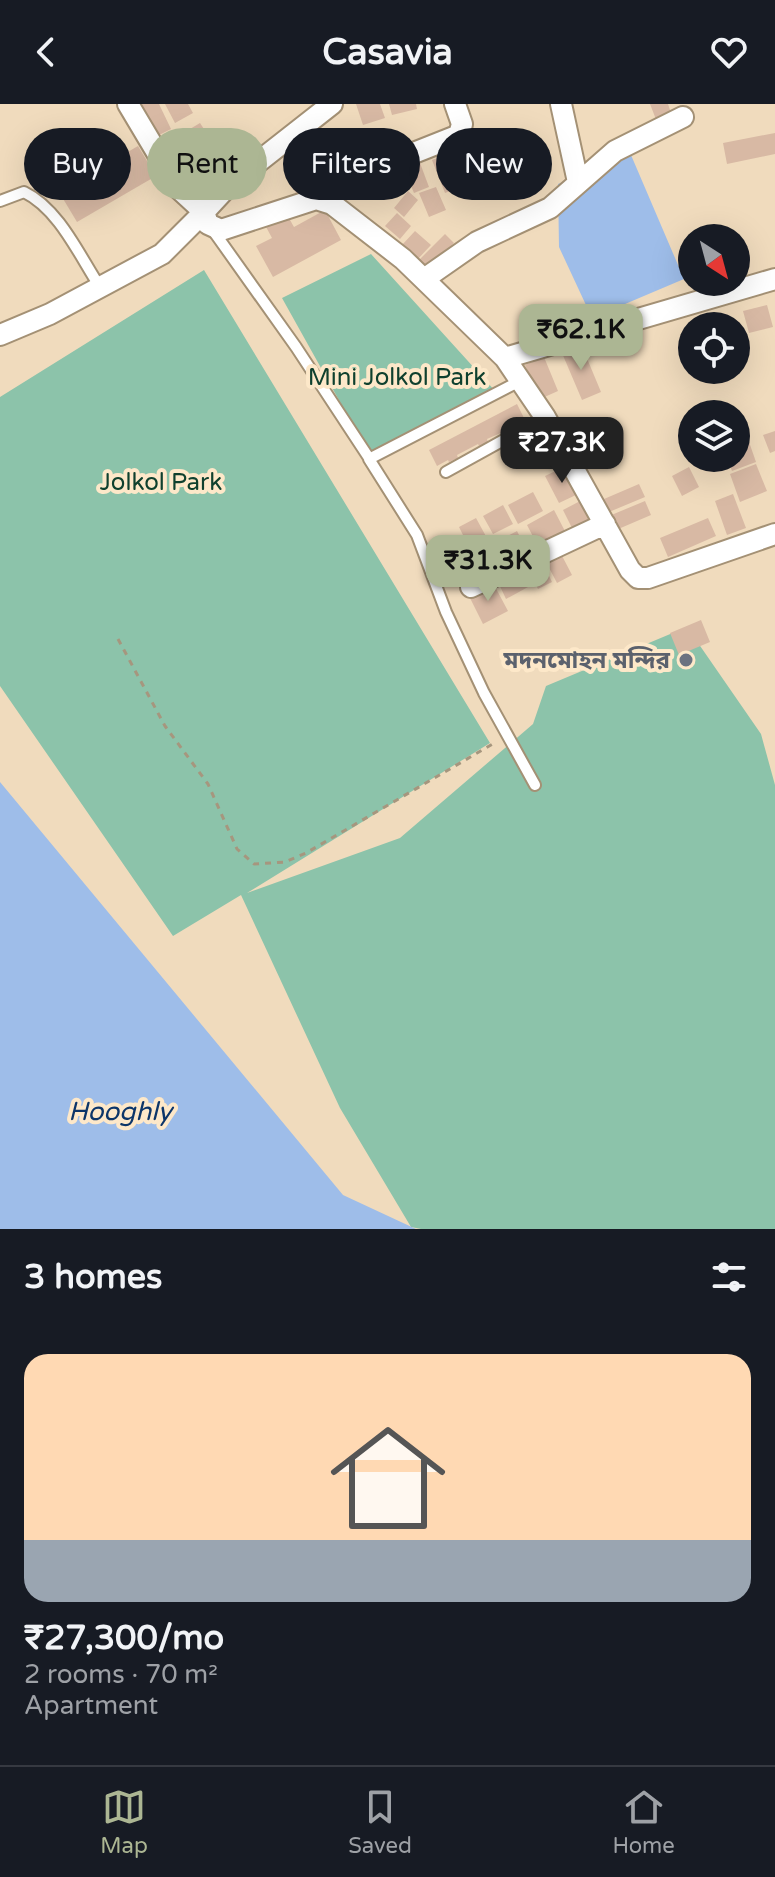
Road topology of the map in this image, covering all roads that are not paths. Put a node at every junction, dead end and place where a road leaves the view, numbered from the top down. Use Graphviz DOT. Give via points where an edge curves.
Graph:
graph roads {
  1 [pos="128,104"];
  2 [pos="332,104"];
  3 [pos="455,104"];
  4 [pos="561,104"];
  5 [pos="683,117"];
  6 [pos="420,150"];
  7 [pos="578,182"];
  8 [pos="313,200"];
  9 [pos="319,200"];
  10 [pos="0,201"];
  11 [pos="206,218"];
  12 [pos="424,279"];
  13 [pos="775,279"];
  14 [pos="100,287"];
  15 [pos="0,335"];
  16 [pos="505,358"];
  17 [pos="520,381"];
  18 [pos="545,417"];
  19 [pos="369,458"];
  20 [pos="446,472"];
  21 [pos="605,524"];
  22 [pos="775,534"];
  23 [pos="471,587"];
  24 [pos="535,785"];
  1 -- 11 [label="street" via="178,188"];
  2 -- 11 [label="street" via="230,184"];
  3 -- 6 [label="street" via="462,124 459,135"];
  4 -- 7 [label="street"];
  5 -- 7 [label="street" via="615,151"];
  7 -- 12 [label="street" via="550,208 477,242"];
  8 -- 11 [label="street" via="221,230"];
  9 -- 12 [label="street" via="332,204"];
  10 -- 14 [label="lane" via="24,192 36,198"];
  11 -- 14 [label="street" via="162,254"];
  11 -- 19 [label="lane"];
  12 -- 16 [label="street"];
  13 -- 16 [label="street"];
  14 -- 15 [label="street"];
  16 -- 17 [label="street"];
  17 -- 18 [label="street"];
  17 -- 19 [label="lane"];
  18 -- 20 [label="lane"];
  18 -- 21 [label="street"];
  19 -- 24 [label="lane" via="422,544 446,612"];
  21 -- 22 [label="street" via="638,578"];
  21 -- 23 [label="street"];
}
